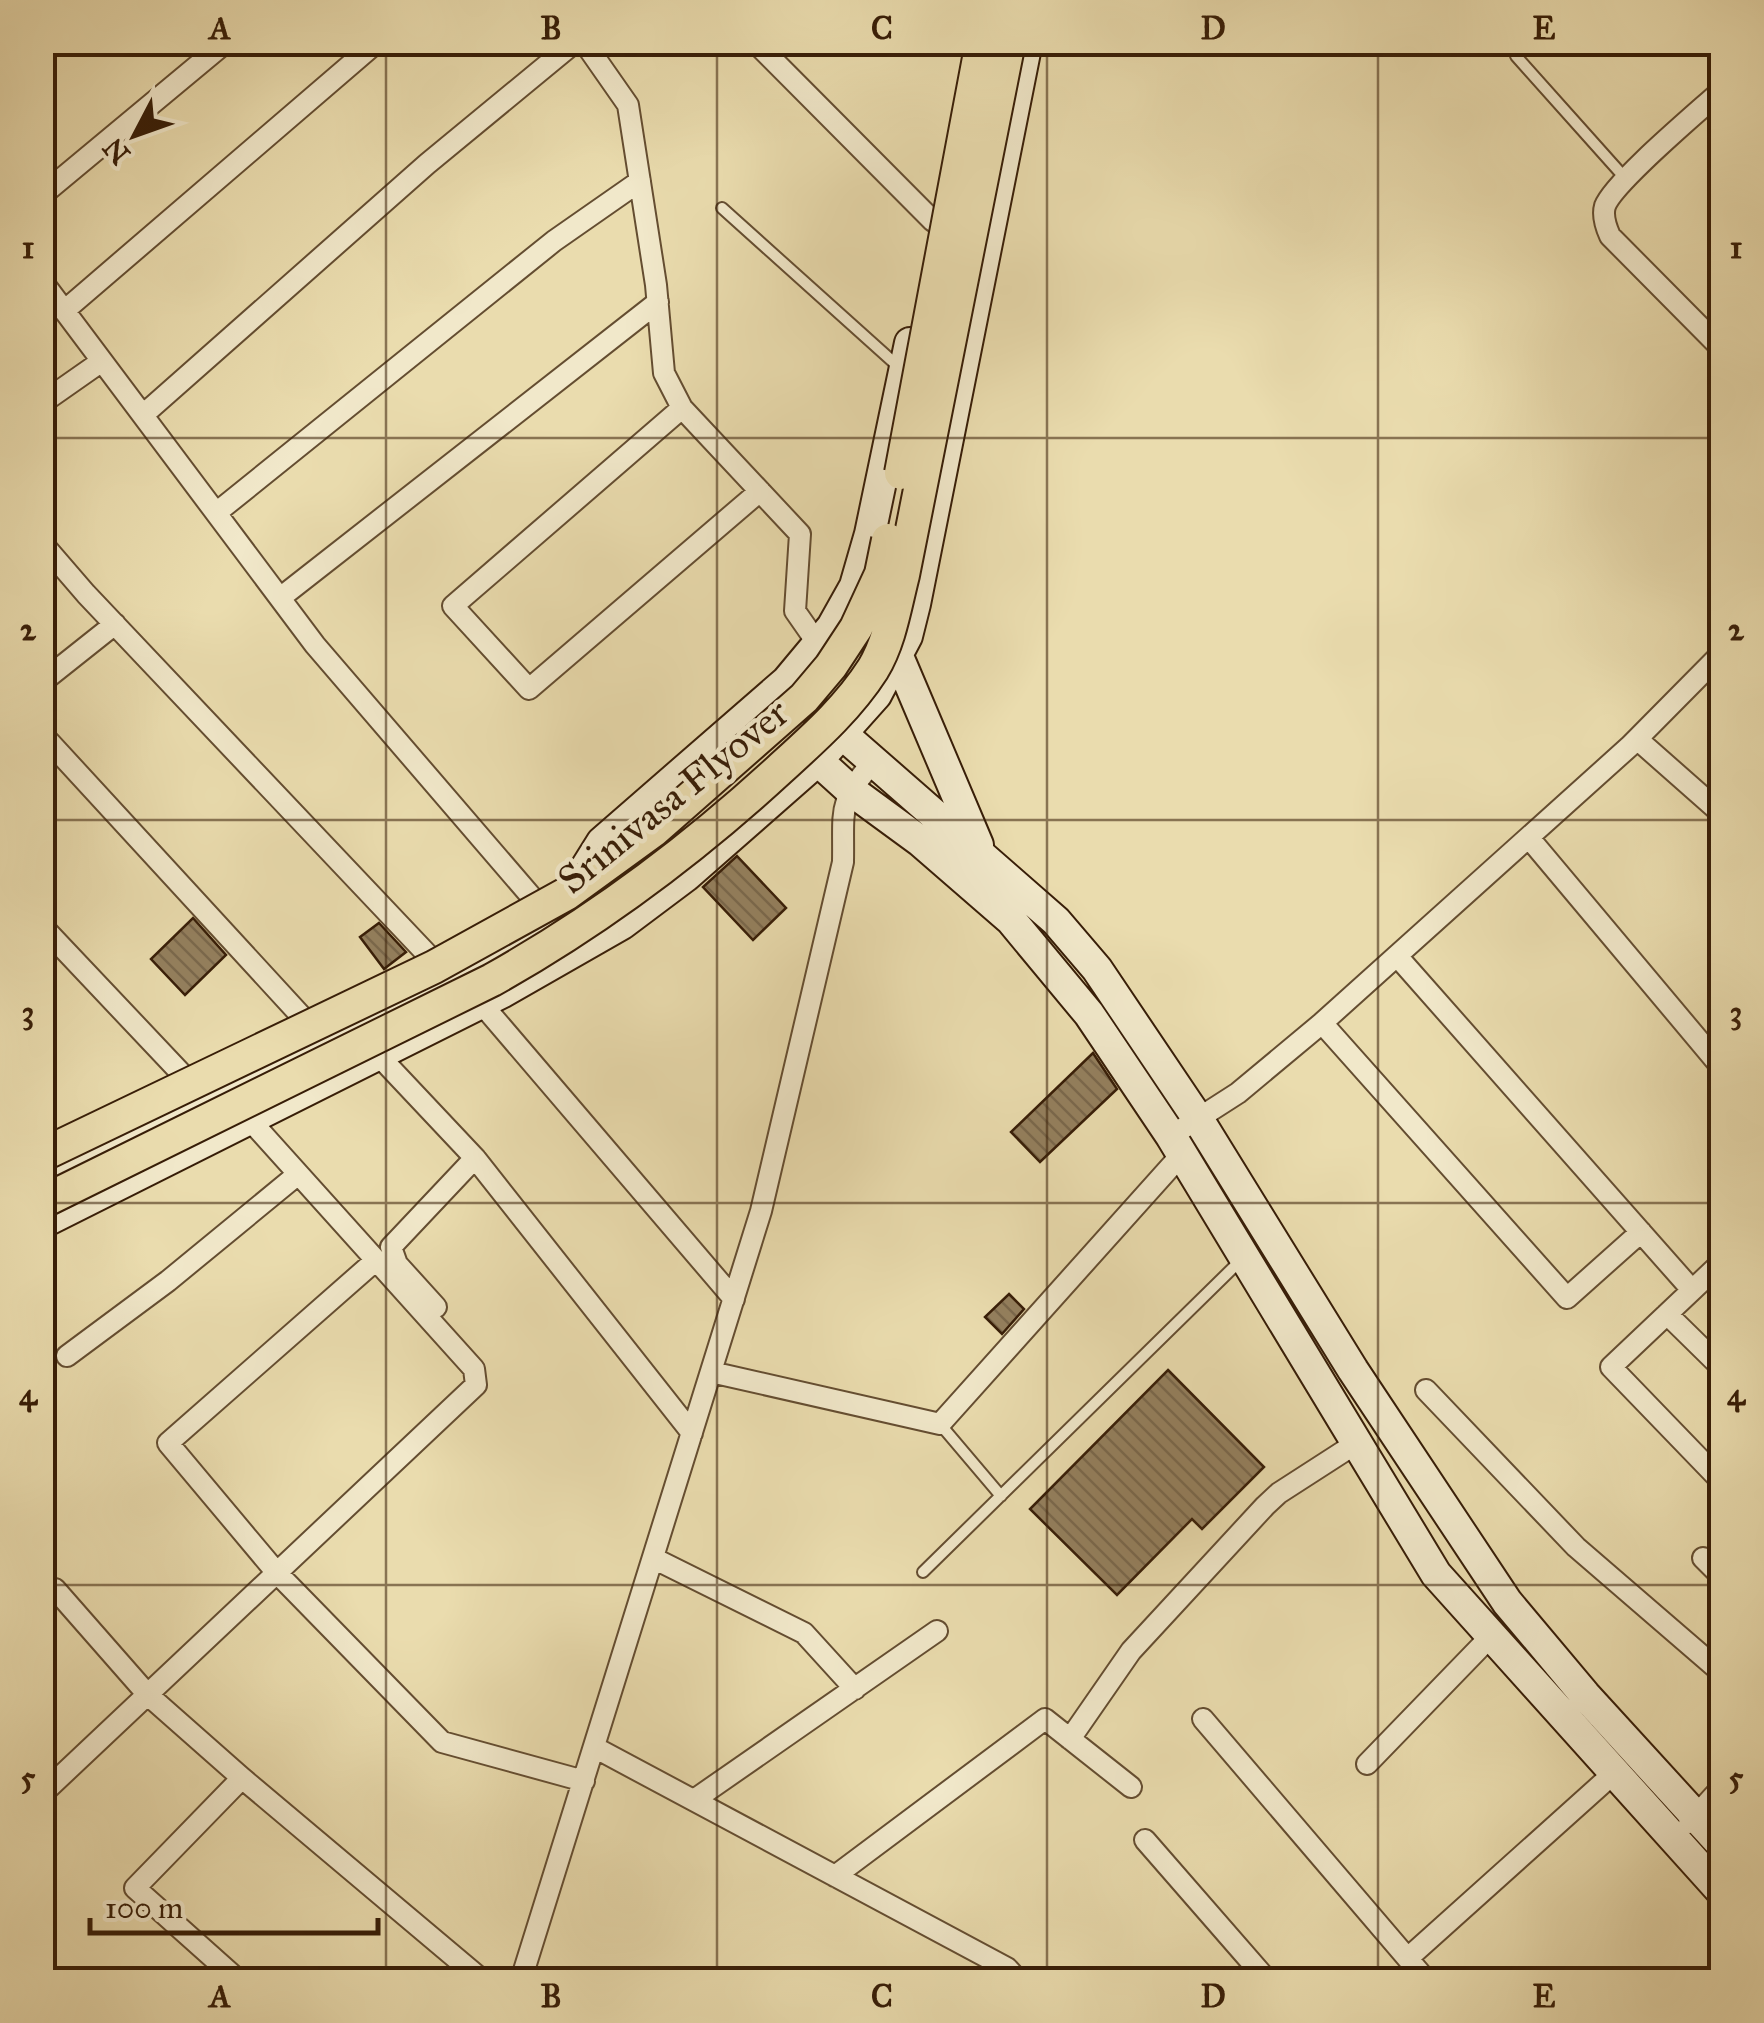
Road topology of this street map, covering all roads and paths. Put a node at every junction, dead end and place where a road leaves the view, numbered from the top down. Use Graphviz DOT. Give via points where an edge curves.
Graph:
graph roads {
  1 [pos="226,42"];
  2 [pos="377,42"];
  3 [pos="575,42"];
  4 [pos="584,42"];
  5 [pos="755,42"];
  6 [pos="966,42"];
  7 [pos="982,42"];
  8 [pos="1009,42"];
  9 [pos="1027,42"];
  10 [pos="1516,56"];
  11 [pos="1722,90"];
  12 [pos="1626,179"];
  13 [pos="640,181"];
  14 [pos="42,196"];
  15 [pos="722,208"];
  16 [pos="933,221"];
  17 [pos="42,281"];
  18 [pos="658,302"];
  19 [pos="64,311"];
  20 [pos="1722,349"];
  21 [pos="102,361"];
  22 [pos="904,372"];
  23 [pos="42,403"];
  24 [pos="682,408"];
  25 [pos="143,415"];
  26 [pos="760,491"];
  27 [pos="216,513"];
  28 [pos="42,544"];
  29 [pos="280,598"];
  30 [pos="115,624"];
  31 [pos="818,644"];
  32 [pos="897,654"];
  33 [pos="1717,666"];
  34 [pos="42,682"];
  35 [pos="785,684"];
  36 [pos="760,706"];
  37 [pos="42,734"];
  38 [pos="841,734"];
  39 [pos="1638,739"];
  40 [pos="817,761"];
  41 [pos="872,762"];
  42 [pos="849,789"];
  43 [pos="1722,814"];
  44 [pos="1529,838"];
  45 [pos="982,854"];
  46 [pos="552,922"];
  47 [pos="42,926"];
  48 [pos="1397,956"];
  49 [pos="448,978"];
  50 [pos="481,1003"];
  51 [pos="1322,1023"];
  52 [pos="323,1040"];
  53 [pos="378,1054"];
  54 [pos="1722,1068"];
  55 [pos="205,1098"];
  56 [pos="249,1119"];
  57 [pos="1198,1119"];
  58 [pos="1177,1145"];
  59 [pos="42,1155"];
  60 [pos="476,1158"];
  61 [pos="297,1176"];
  62 [pos="42,1179"];
  63 [pos="42,1202"];
  64 [pos="42,1222"];
  65 [pos="1641,1232"];
  66 [pos="1244,1258"];
  67 [pos="375,1261"];
  68 [pos="1722,1262"];
  69 [pos="1692,1290"];
  70 [pos="734,1299"];
  71 [pos="1667,1314"];
  72 [pos="67,1356"];
  73 [pos="1722,1368"];
  74 [pos="493,1371"];
  75 [pos="711,1372"];
  76 [pos="1426,1390"];
  77 [pos="940,1424"];
  78 [pos="692,1433"];
  79 [pos="1355,1444"];
  80 [pos="1722,1482"];
  81 [pos="1001,1496"];
  82 [pos="653,1558"];
  83 [pos="1704,1558"];
  84 [pos="923,1572"];
  85 [pos="277,1573"];
  86 [pos="1722,1577"];
  87 [pos="55,1589"];
  88 [pos="937,1631"];
  89 [pos="1491,1636"];
  90 [pos="1722,1673"];
  91 [pos="854,1688"];
  92 [pos="148,1695"];
  93 [pos="1203,1719"];
  94 [pos="1070,1739"];
  95 [pos="594,1746"];
  96 [pos="1367,1764"];
  97 [pos="1614,1773"];
  98 [pos="242,1778"];
  99 [pos="584,1781"];
  100 [pos="1130,1787"];
  101 [pos="1722,1787"];
  102 [pos="42,1794"];
  103 [pos="694,1800"];
  104 [pos="1696,1816"];
  105 [pos="1674,1839"];
  106 [pos="1145,1840"];
  107 [pos="1722,1845"];
  108 [pos="835,1876"];
  109 [pos="1722,1892"];
  110 [pos="1414,1972"];
  111 [pos="238,1980"];
  112 [pos="482,1980"];
  113 [pos="521,1980"];
  114 [pos="1018,1980"];
  115 [pos="1267,1980"];
  1 -- 14 [label="street"];
  2 -- 19 [label="street"];
  3 -- 25 [label="street"];
  4 -- 13 [label="street" via="628,105"];
  5 -- 16 [label="street"];
  6 -- 16 [label="street"];
  7 -- 59 [label="main road, Srinivasa Flyover, bridge" via="881,574 856,628 822,677 654,830 566,894 434,967"];
  8 -- 63 [label="main road, Srinivasa Flyover, bridge" via="903,575 887,638 848,702 725,820 548,949"];
  9 -- 32 [label="street" via="915,604"];
  10 -- 12 [label="lane"];
  11 -- 12 [label="street"];
  12 -- 20 [label="street" via="1606,206 1610,236"];
  13 -- 18 [label="street"];
  13 -- 27 [label="street" via="554,241"];
  15 -- 22 [label="lane"];
  16 -- 22 [label="street"];
  17 -- 19 [label="street"];
  18 -- 24 [label="street" via="664,373"];
  18 -- 29 [label="street"];
  19 -- 21 [label="street"];
  21 -- 23 [label="street"];
  21 -- 25 [label="street"];
  22 -- 31 [label="street" via="855,586"];
  24 -- 26 [label="street"];
  24 -- 26 [label="street" via="453,606 529,688"];
  25 -- 27 [label="street"];
  26 -- 31 [label="street" via="800,534 796,612"];
  27 -- 29 [label="street"];
  28 -- 30 [label="street"];
  29 -- 46 [label="street"];
  30 -- 34 [label="street"];
  30 -- 49 [label="street"];
  31 -- 35 [label="street"];
  32 -- 38 [label="street" via="876,695"];
  32 -- 45 [label="street"];
  33 -- 39 [label="street"];
  35 -- 36 [label="street"];
  35 -- 38 [label="street"];
  36 -- 40 [label="street"];
  36 -- 46 [label="street" via="602,842"];
  37 -- 52 [label="street"];
  38 -- 40 [label="street"];
  38 -- 41 [label="street"];
  39 -- 43 [label="street"];
  39 -- 44 [label="street"];
  40 -- 42 [label="street"];
  40 -- 50 [label="street" via="622,924"];
  41 -- 42 [label="street"];
  41 -- 45 [label="street"];
  42 -- 58 [label="street" via="1011,920 1089,1014"];
  42 -- 70 [label="street" via="843,862 762,1211"];
  44 -- 48 [label="street"];
  44 -- 54 [label="street"];
  45 -- 57 [label="street" via="1097,969"];
  46 -- 49 [label="street"];
  47 -- 55 [label="street"];
  48 -- 51 [label="street"];
  48 -- 65 [label="street"];
  49 -- 52 [label="street"];
  50 -- 53 [label="street"];
  50 -- 70 [label="street"];
  51 -- 57 [label="street"];
  51 -- 65 [label="street" via="1567,1298"];
  52 -- 55 [label="street"];
  53 -- 56 [label="street"];
  53 -- 60 [label="street"];
  55 -- 62 [label="street"];
  56 -- 61 [label="street"];
  56 -- 64 [label="street"];
  57 -- 58 [label="street"];
  57 -- 104 [label="street" via="1507,1602"];
  58 -- 66 [label="street"];
  58 -- 77 [label="street"];
  60 -- 74 [label="street" via="391,1246 397,1264"];
  60 -- 78 [label="street"];
  61 -- 67 [label="street"];
  61 -- 72 [label="street"];
  65 -- 69 [label="street"];
  66 -- 79 [label="street"];
  66 -- 81 [label="lane"];
  67 -- 85 [label="street" via="474,1369 476,1385"];
  67 -- 85 [label="street" via="168,1443"];
  68 -- 69 [label="street"];
  69 -- 71 [label="street"];
  70 -- 75 [label="street"];
  71 -- 73 [label="street"];
  71 -- 80 [label="street" via="1612,1367"];
  75 -- 77 [label="street"];
  75 -- 78 [label="street"];
  76 -- 90 [label="street" via="1576,1548"];
  77 -- 81 [label="lane"];
  78 -- 82 [label="street"];
  79 -- 89 [label="street" via="1436,1574"];
  79 -- 94 [label="street" via="1265,1506 1131,1651"];
  81 -- 84 [label="lane"];
  82 -- 91 [label="street" via="804,1633"];
  82 -- 95 [label="street"];
  83 -- 86 [label="street"];
  85 -- 92 [label="street"];
  85 -- 99 [label="street" via="442,1742"];
  87 -- 92 [label="street"];
  88 -- 91 [label="street"];
  89 -- 96 [label="street"];
  89 -- 97 [label="street"];
  91 -- 103 [label="street"];
  92 -- 98 [label="street"];
  92 -- 102 [label="street"];
  93 -- 110 [label="street"];
  94 -- 100 [label="street"];
  94 -- 108 [label="street" via="1045,1719"];
  95 -- 99 [label="street"];
  95 -- 103 [label="street"];
  97 -- 105 [label="street"];
  97 -- 110 [label="street"];
  98 -- 111 [label="street" via="136,1888"];
  98 -- 112 [label="street"];
  99 -- 113 [label="street"];
  101 -- 104 [label="street"];
  103 -- 108 [label="street"];
  104 -- 105 [label="street"];
  104 -- 107 [label="street"];
  105 -- 109 [label="street"];
  106 -- 115 [label="street"];
  108 -- 114 [label="street"];
}
